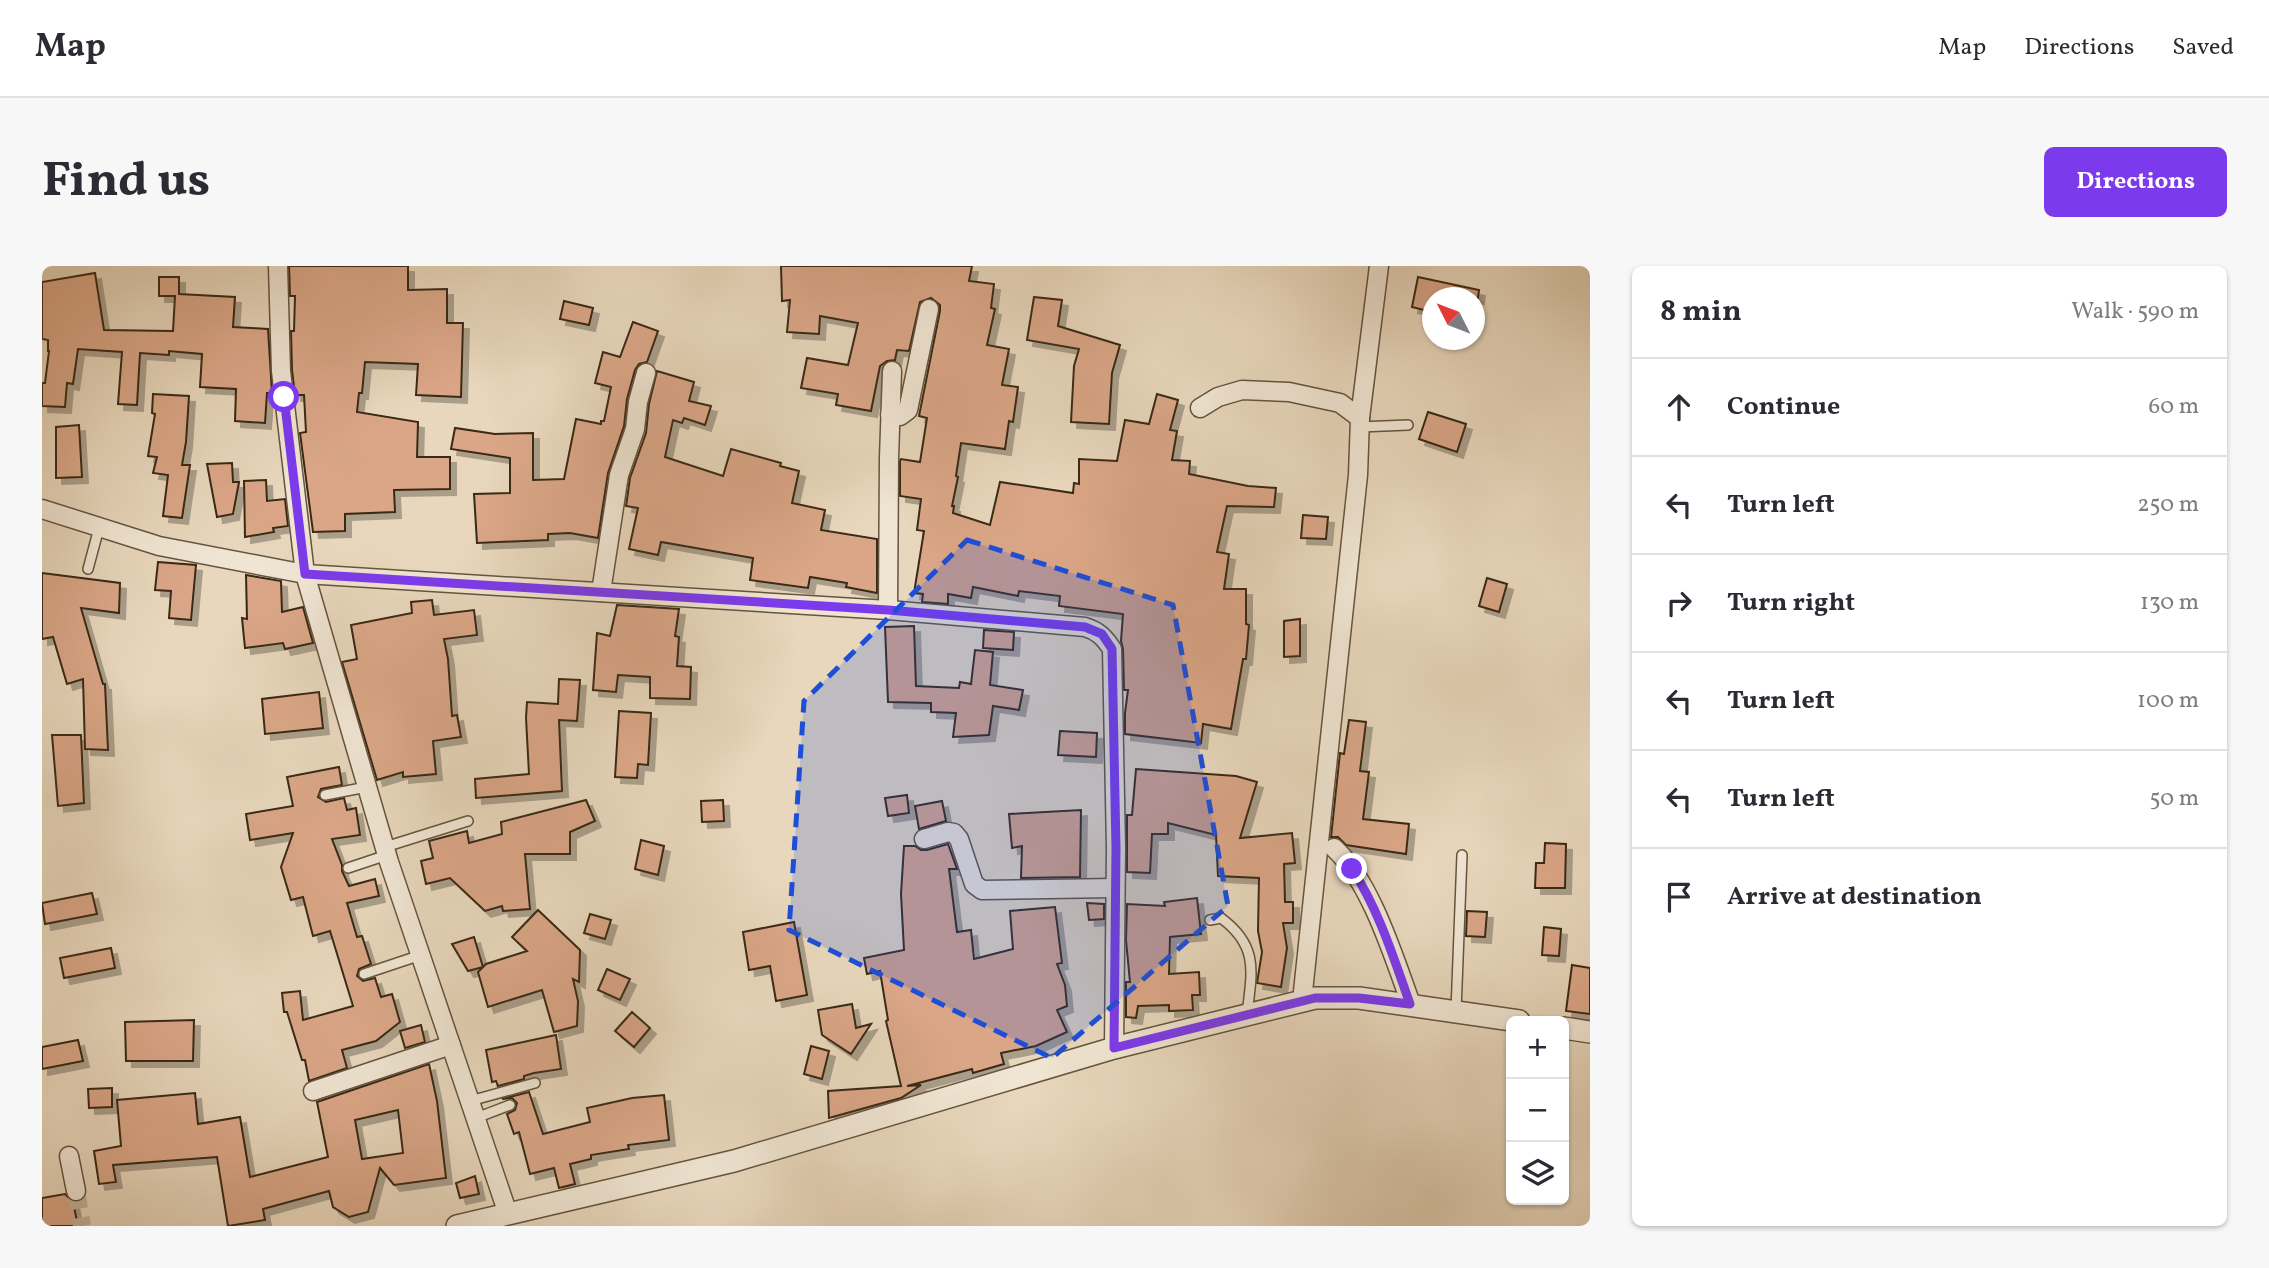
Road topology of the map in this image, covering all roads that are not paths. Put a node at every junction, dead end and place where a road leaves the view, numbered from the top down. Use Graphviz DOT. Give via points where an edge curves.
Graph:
graph roads {
  1 [pos="278,266"];
  2 [pos="1379,266"];
  3 [pos="929,309"];
  4 [pos="892,371"];
  5 [pos="646,373"];
  6 [pos="1200,408"];
  7 [pos="890,414"];
  8 [pos="1360,422"];
  9 [pos="1408,425"];
  10 [pos="42,509"];
  11 [pos="99,528"];
  12 [pos="88,569"];
  13 [pos="305,574"];
  14 [pos="601,592"];
  15 [pos="888,610"];
  16 [pos="367,787"];
  17 [pos="325,795"];
  18 [pos="468,821"];
  19 [pos="924,839"];
  20 [pos="1334,848"];
  21 [pos="386,851"];
  22 [pos="1462,855"];
  23 [pos="348,868"];
  24 [pos="1115,888"];
  25 [pos="1210,920"];
  26 [pos="421,955"];
  27 [pos="364,974"];
  28 [pos="1302,1001"];
  29 [pos="1410,1004"];
  30 [pos="1456,1011"];
  31 [pos="1247,1015"];
  32 [pos="1506,1019"];
  33 [pos="1569,1029"];
  34 [pos="1590,1032"];
  35 [pos="451,1045"];
  36 [pos="1114,1048"];
  37 [pos="535,1083"];
  38 [pos="313,1091"];
  39 [pos="510,1105"];
  40 [pos="473,1110"];
  41 [pos="69,1156"];
  42 [pos="76,1191"];
  43 [pos="508,1214"];
  44 [pos="457,1226"];
  1 -- 13 [label="street" via="281,371"];
  2 -- 8 [label="street"];
  3 -- 7 [label="street" via="908,410 900,416"];
  4 -- 7 [label="street"];
  5 -- 14 [label="street" via="635,429 619,475"];
  6 -- 8 [label="street" via="1242,390 1289,392 1340,403"];
  7 -- 15 [label="street"];
  8 -- 9 [label="lane"];
  8 -- 28 [label="street"];
  10 -- 11 [label="street"];
  11 -- 12 [label="lane"];
  11 -- 13 [label="street" via="159,546"];
  13 -- 14 [label="street"];
  13 -- 16 [label="street"];
  14 -- 15 [label="street"];
  15 -- 24 [label="street" via="1085,627 1102,634 1112,649"];
  16 -- 17 [label="lane"];
  16 -- 21 [label="street"];
  18 -- 21 [label="lane"];
  19 -- 24 [label="street" via="954,833 974,884 982,890"];
  20 -- 29 [label="street" via="1361,883"];
  21 -- 23 [label="lane"];
  21 -- 26 [label="street"];
  22 -- 30 [label="lane"];
  24 -- 36 [label="street"];
  25 -- 31 [label="lane" via="1221,918 1247,944 1252,974"];
  26 -- 27 [label="lane"];
  26 -- 35 [label="street"];
  28 -- 29 [label="street" via="1329,997"];
  28 -- 31 [label="street"];
  29 -- 30 [label="street"];
  30 -- 32 [label="street"];
  31 -- 36 [label="street"];
  33 -- 34 [label="street"];
  35 -- 38 [label="street"];
  35 -- 40 [label="street"];
  36 -- 43 [label="street" via="734,1161"];
  37 -- 40 [label="lane"];
  39 -- 40 [label="lane"];
  40 -- 43 [label="street"];
  41 -- 42 [label="street"];
  43 -- 44 [label="street"];
}
